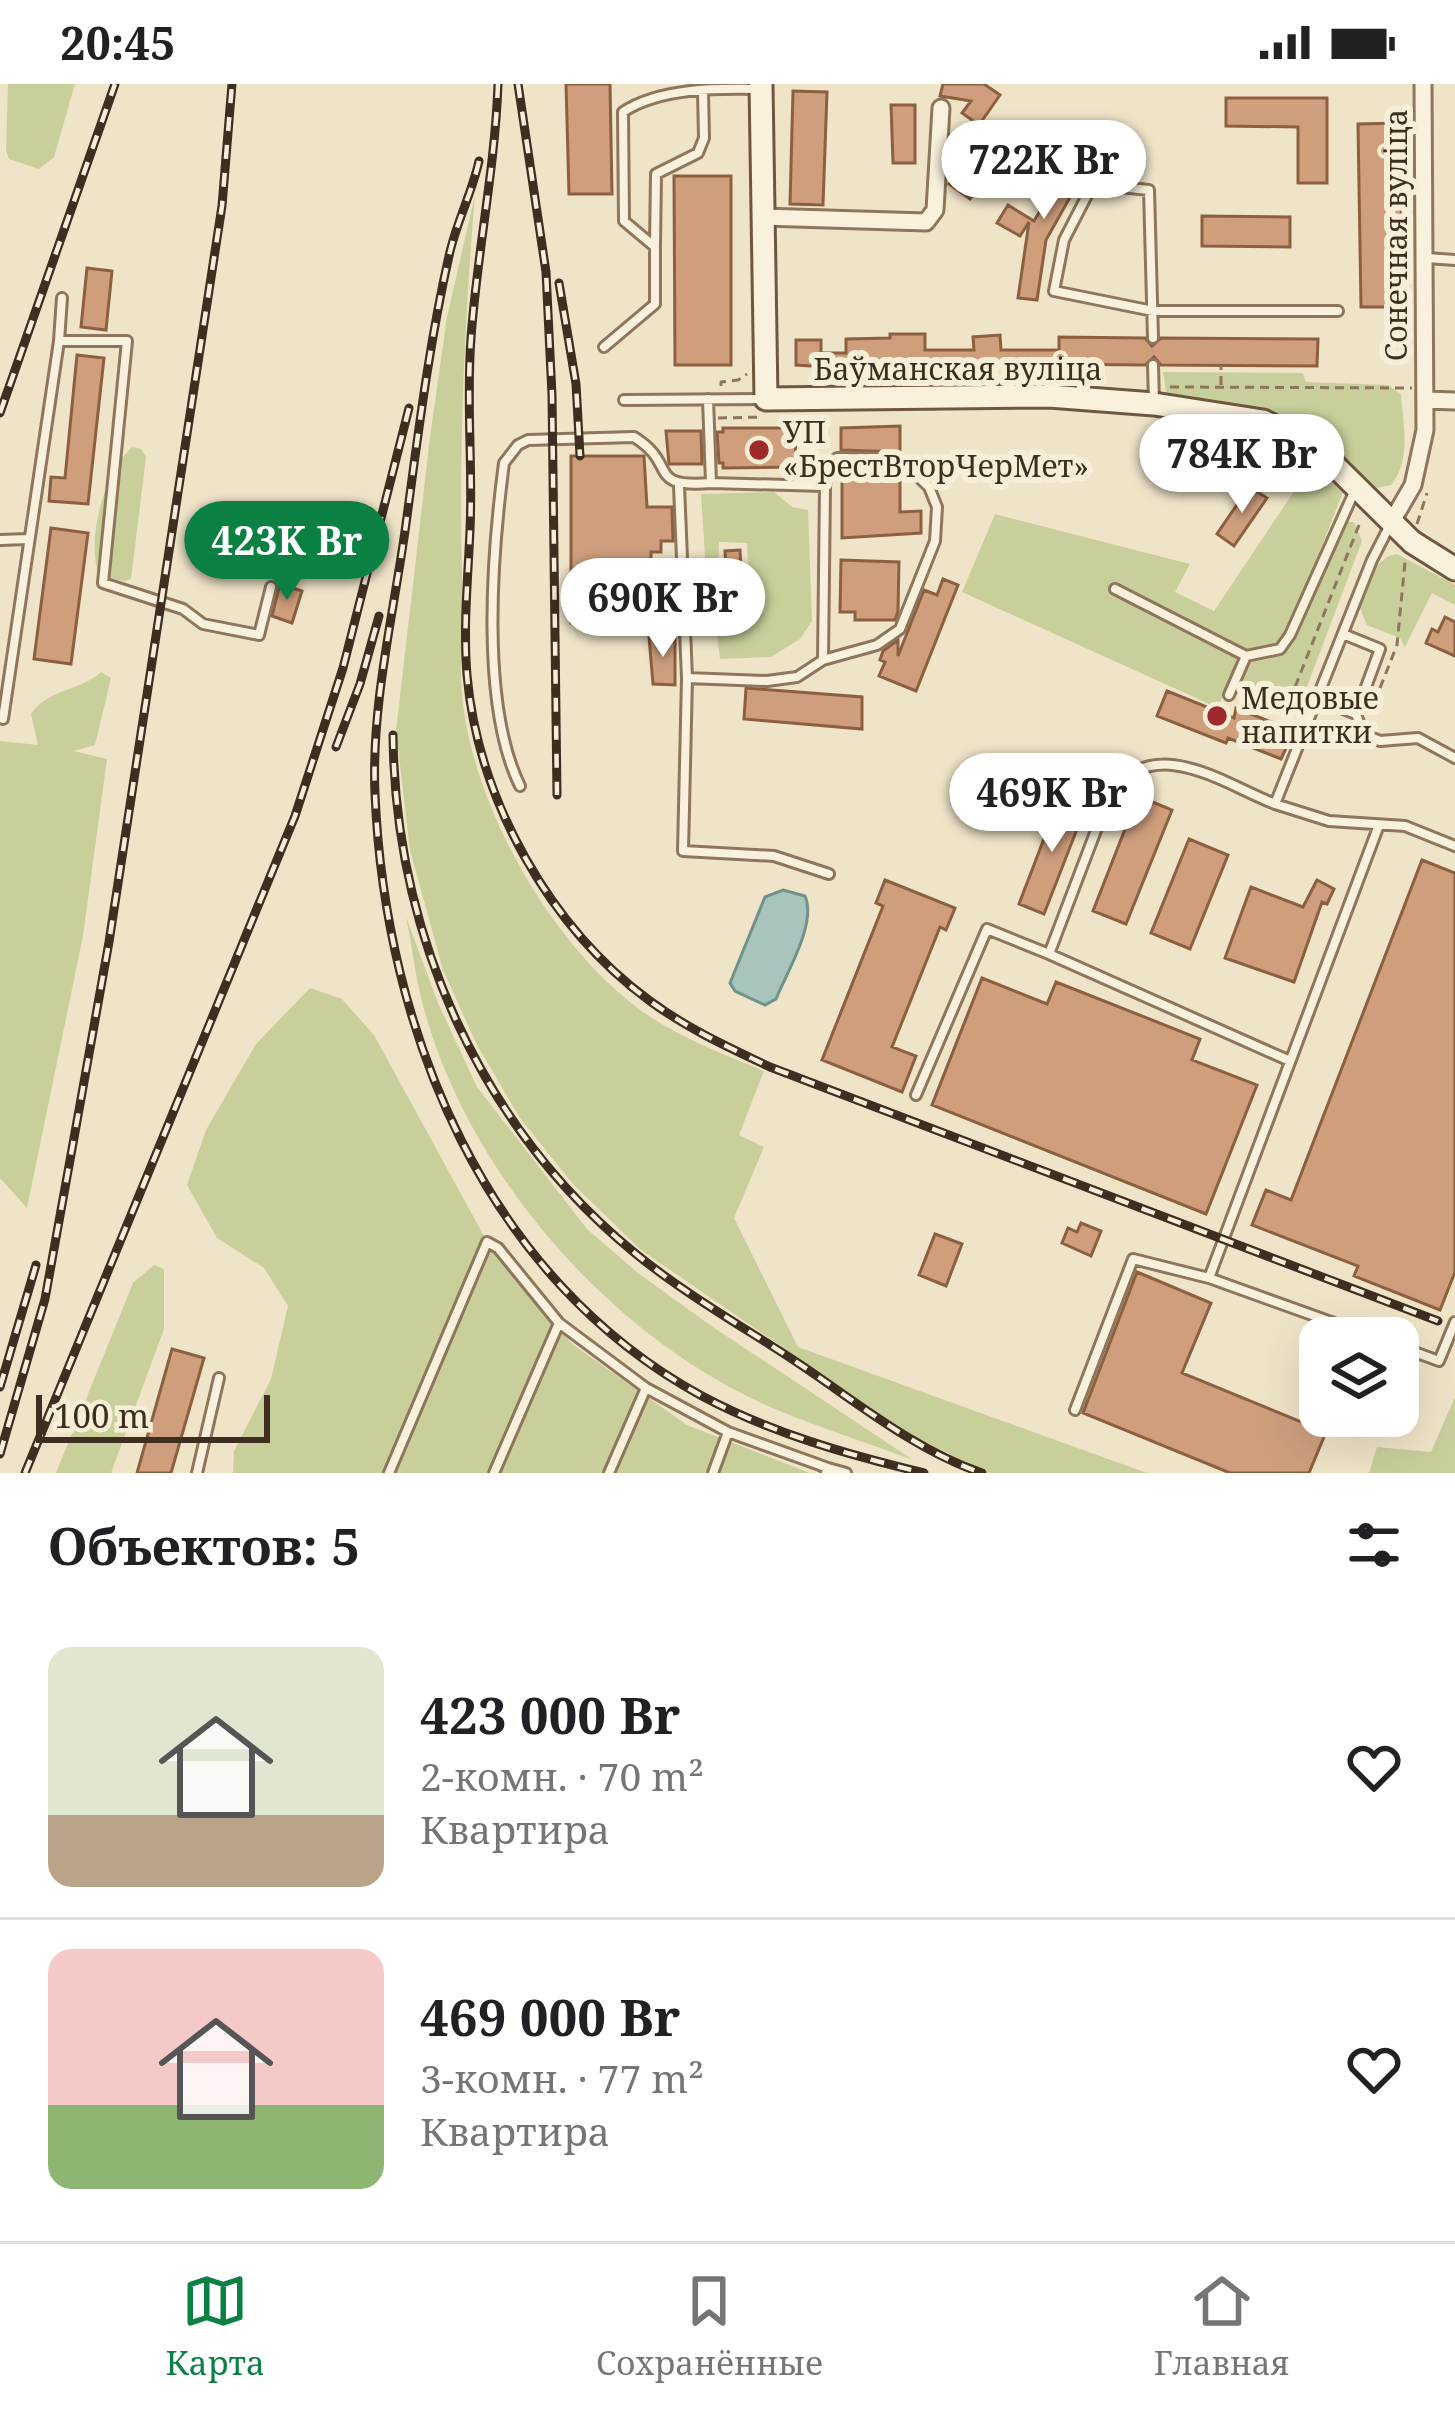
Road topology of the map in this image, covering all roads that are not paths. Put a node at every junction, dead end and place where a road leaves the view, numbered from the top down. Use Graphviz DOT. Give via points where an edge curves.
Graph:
graph roads {
  1 [pos="1423,84"];
  2 [pos="760,86"];
  3 [pos="704,92"];
  4 [pos="940,108"];
  5 [pos="761,217"];
  6 [pos="655,247"];
  7 [pos="1424,257"];
  8 [pos="1455,260"];
  9 [pos="62,298"];
  10 [pos="1153,311"];
  11 [pos="1338,311"];
  12 [pos="1154,338"];
  13 [pos="59,341"];
  14 [pos="604,347"];
  15 [pos="1153,365"];
  16 [pos="708,399"];
  17 [pos="766,399"];
  18 [pos="624,400"];
  19 [pos="1425,400"];
  20 [pos="1455,401"];
  21 [pos="1154,404"];
  22 [pos="711,483"];
  23 [pos="680,486"];
  24 [pos="825,486"];
  25 [pos="1356,489"];
  26 [pos="1391,523"];
  27 [pos="28,538"];
  28 [pos="0,540"];
  29 [pos="1455,569"];
  30 [pos="271,587"];
  31 [pos="1115,589"];
  32 [pos="1343,634"];
  33 [pos="1246,656"];
  34 [pos="823,660"];
  35 [pos="687,678"];
  36 [pos="1229,695"];
  37 [pos="1317,699"];
  38 [pos="1356,714"];
  39 [pos="3,719"];
  40 [pos="1455,758"];
  41 [pos="520,786"];
  42 [pos="1275,804"];
  43 [pos="1379,824"];
  44 [pos="1455,846"];
  45 [pos="829,874"];
  46 [pos="1049,954"];
  47 [pos="1290,1061"];
  48 [pos="916,1094"];
  49 [pos="1209,1278"];
  50 [pos="1318,1317"];
  51 [pos="559,1322"];
  52 [pos="1455,1322"];
  53 [pos="1419,1354"];
  54 [pos="219,1378"];
  55 [pos="646,1388"];
  56 [pos="1075,1410"];
  57 [pos="728,1432"];
  58 [pos="827,1471"];
  59 [pos="197,1473"];
  60 [pos="388,1473"];
  61 [pos="494,1473"];
  62 [pos="609,1473"];
  63 [pos="713,1473"];
  64 [pos="846,1473"];
  1 -- 7 [label="street, Сонечная вуліца"];
  2 -- 3 [label="lane"];
  2 -- 5 [label="street"];
  3 -- 6 [label="lane" via="698,153 656,174"];
  3 -- 6 [label="lane" via="623,112 624,221"];
  4 -- 5 [label="street" via="935,211 926,222"];
  5 -- 17 [label="street"];
  6 -- 14 [label="lane" via="655,304"];
  7 -- 8 [label="lane"];
  7 -- 19 [label="street, Сонечная вуліца"];
  9 -- 13 [label="lane"];
  10 -- 10 [label="lane" via="1149,190 1097,176 1064,241 1054,291"];
  10 -- 11 [label="lane"];
  10 -- 12 [label="lane"];
  13 -- 27 [label="lane"];
  13 -- 30 [label="lane" via="127,341 103,583 183,609 203,624 259,635"];
  15 -- 21 [label="lane"];
  16 -- 17 [label="lane"];
  16 -- 18 [label="lane"];
  16 -- 22 [label="lane"];
  17 -- 21 [label="street, Баўманская вуліца" via="1049,396"];
  19 -- 20 [label="street"];
  19 -- 26 [label="street, Сонечная вуліца" via="1422,454"];
  21 -- 25 [label="street, Баўманская вуліца" via="1263,421 1300,439"];
  22 -- 23 [label="lane"];
  22 -- 24 [label="lane"];
  23 -- 35 [label="lane"];
  23 -- 41 [label="lane" via="634,437 528,440 504,463 497,715"];
  24 -- 34 [label="lane"];
  24 -- 34 [label="lane" via="837,458 896,460 928,487 937,507 935,541 900,629 877,645"];
  25 -- 26 [label="street, Баўманская вуліца"];
  25 -- 33 [label="lane" via="1290,635 1280,649"];
  26 -- 29 [label="street, Баўманская вуліца"];
  26 -- 32 [label="lane"];
  27 -- 28 [label="lane"];
  27 -- 39 [label="lane"];
  31 -- 33 [label="lane"];
  32 -- 37 [label="lane"];
  32 -- 38 [label="lane" via="1380,650"];
  33 -- 36 [label="lane"];
  34 -- 35 [label="lane" via="796,677 767,681"];
  35 -- 45 [label="lane" via="682,851 774,856"];
  37 -- 38 [label="lane"];
  37 -- 42 [label="lane"];
  38 -- 40 [label="lane" via="1363,734 1380,741 1418,737"];
  42 -- 43 [label="lane"];
  42 -- 46 [label="lane" via="1171,762 1123,777"];
  43 -- 44 [label="lane"];
  43 -- 47 [label="lane"];
  46 -- 47 [label="lane"];
  46 -- 48 [label="lane" via="987,929"];
  47 -- 49 [label="lane"];
  49 -- 50 [label="lane"];
  49 -- 56 [label="lane" via="1133,1259"];
  51 -- 55 [label="lane"];
  51 -- 60 [label="lane" via="487,1242"];
  51 -- 61 [label="lane"];
  52 -- 53 [label="lane" via="1439,1361"];
  54 -- 59 [label="lane"];
  55 -- 57 [label="lane"];
  55 -- 62 [label="lane"];
  57 -- 58 [label="lane"];
  57 -- 63 [label="lane"];
  58 -- 64 [label="lane"];
}
